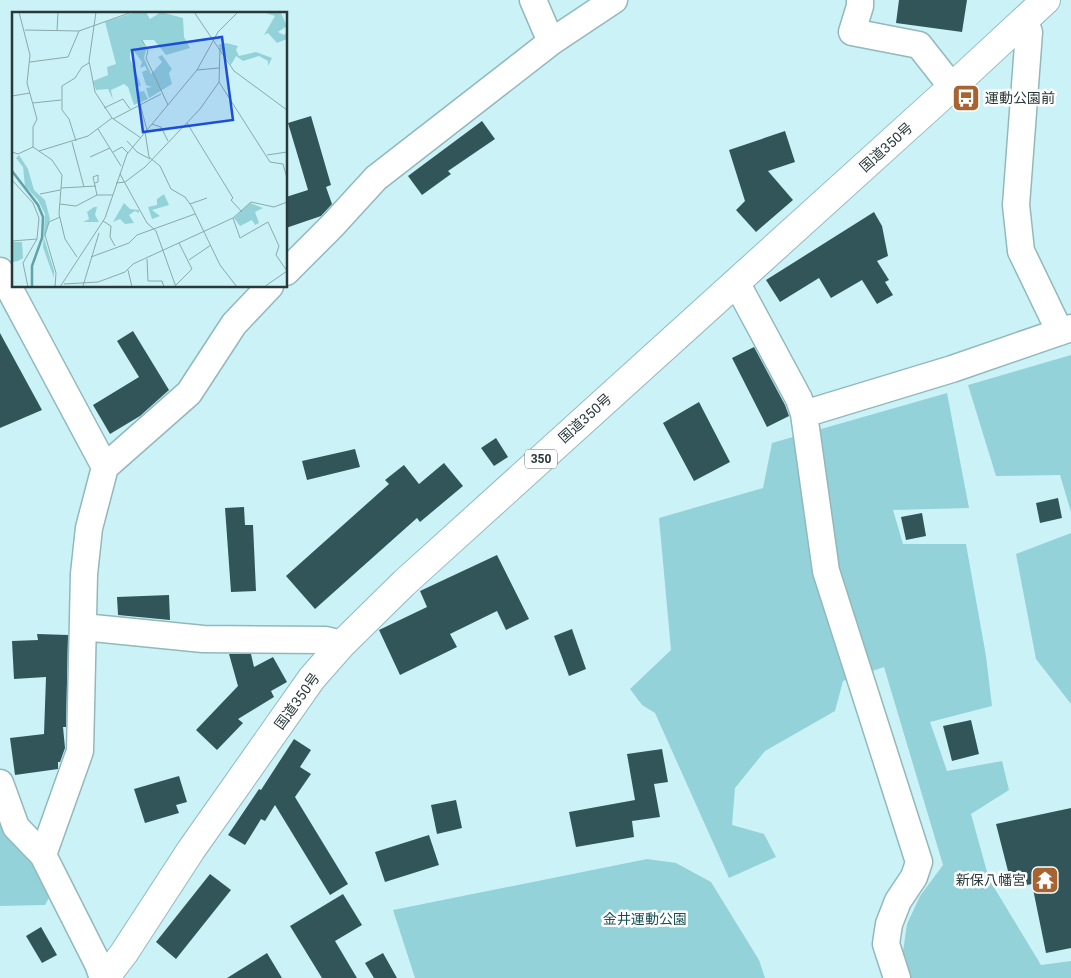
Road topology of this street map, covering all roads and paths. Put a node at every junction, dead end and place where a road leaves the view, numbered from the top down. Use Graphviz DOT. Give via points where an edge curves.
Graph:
graph roads {
  1 [pos="533,0"];
  2 [pos="614,0"];
  3 [pos="860,0"];
  4 [pos="1046,0"];
  5 [pos="1024,20"];
  6 [pos="551,42"];
  7 [pos="952,87"];
  8 [pos="288,270"];
  9 [pos="0,271"];
  10 [pos="736,282"];
  11 [pos="268,288"];
  12 [pos="1065,330"];
  13 [pos="804,414"];
  14 [pos="105,467"];
  15 [pos="83,627"];
  16 [pos="342,644"];
  17 [pos="0,783"];
  18 [pos="43,855"];
  19 [pos="104,978"];
  20 [pos="897,978"];
  1 -- 6 [label="street"];
  2 -- 6 [label="street"];
  3 -- 7 [label="street" via="852,32 919,45"];
  4 -- 5 [label="highway, 国道350号 / 350"];
  5 -- 7 [label="highway, 国道350号 / 350"];
  5 -- 12 [label="street" via="1029,32 1016,205 1021,252"];
  6 -- 8 [label="street" via="376,178"];
  7 -- 10 [label="highway, 国道350号 / 350"];
  9 -- 14 [label="street"];
  10 -- 13 [label="street"];
  10 -- 16 [label="highway, 国道350号 / 350" via="404,583"];
  11 -- 14 [label="street" via="234,324 189,392"];
  12 -- 13 [label="street" via="952,369"];
  13 -- 20 [label="street" via="826,571 918,862 914,877 898,901 889,924 886,944"];
  14 -- 15 [label="street" via="89,528"];
  15 -- 16 [label="street" via="203,639 326,640"];
  15 -- 18 [label="street" via="80,751"];
  16 -- 19 [label="highway, 国道350号 / 350" via="312,678 245,772"];
  17 -- 18 [label="street" via="16,827"];
  18 -- 19 [label="street"];
}
